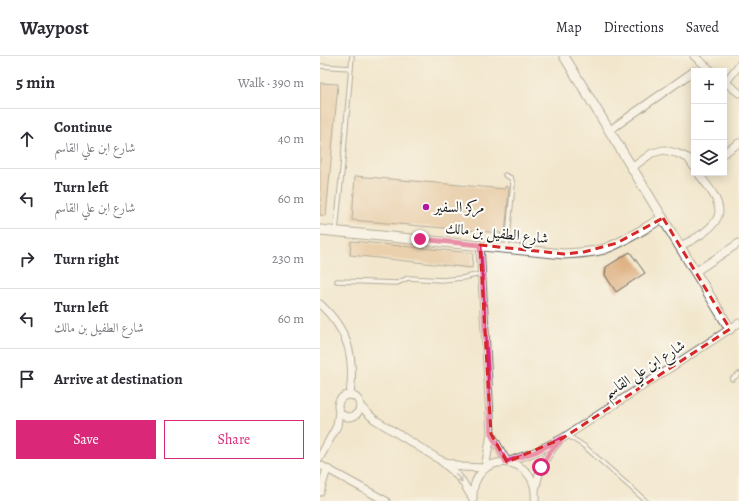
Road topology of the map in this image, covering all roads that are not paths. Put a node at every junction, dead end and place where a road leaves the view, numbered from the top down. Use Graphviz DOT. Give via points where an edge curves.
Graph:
graph roads {
  1 [pos="352,56"];
  2 [pos="564,56"];
  3 [pos="694,56"];
  4 [pos="704,64"];
  5 [pos="739,65"];
  6 [pos="320,66"];
  7 [pos="351,68"];
  8 [pos="698,68"];
  9 [pos="709,68"];
  10 [pos="691,73"];
  11 [pos="727,79"];
  12 [pos="727,83"];
  13 [pos="739,93"];
  14 [pos="610,130"];
  15 [pos="739,143"];
  16 [pos="727,152"];
  17 [pos="691,162"];
  18 [pos="633,167"];
  19 [pos="506,175"];
  20 [pos="700,176"];
  21 [pos="663,218"];
  22 [pos="320,230"];
  23 [pos="336,232"];
  24 [pos="739,243"];
  25 [pos="480,245"];
  26 [pos="680,246"];
  27 [pos="507,248"];
  28 [pos="695,272"];
  29 [pos="481,274"];
  30 [pos="337,281"];
  31 [pos="320,304"];
  32 [pos="739,323"];
  33 [pos="730,328"];
  34 [pos="739,374"];
  35 [pos="732,379"];
  36 [pos="350,395"];
  37 [pos="360,406"];
  38 [pos="339,411"];
  39 [pos="352,416"];
  40 [pos="374,419"];
  41 [pos="337,426"];
  42 [pos="491,434"];
  43 [pos="565,436"];
  44 [pos="320,458"];
  45 [pos="440,460"];
  46 [pos="506,462"];
  47 [pos="320,465"];
  48 [pos="485,468"];
  49 [pos="327,469"];
  50 [pos="535,490"];
  51 [pos="320,492"];
  52 [pos="382,500"];
  53 [pos="473,500"];
  54 [pos="536,501"];
  55 [pos="646,501"];
  1 -- 7 [label="lane"];
  2 -- 14 [label="street"];
  3 -- 4 [label="street"];
  4 -- 8 [label="street"];
  4 -- 9 [label="street"];
  5 -- 11 [label="street"];
  6 -- 7 [label="lane"];
  7 -- 23 [label="lane"];
  10 -- 14 [label="street"];
  12 -- 13 [label="street"];
  14 -- 18 [label="street"];
  15 -- 16 [label="street"];
  17 -- 18 [label="street" via="688,158 664,150 652,153"];
  18 -- 21 [label="street"];
  19 -- 27 [label="lane" via="511,178 513,184"];
  20 -- 26 [label="street" via="717,203 719,212 710,227"];
  21 -- 26 [label="street"];
  21 -- 27 [label="street, شارع الطفيل بن مالك" via="604,249 564,254"];
  22 -- 23 [label="street, شارع الطفيل بن مالك"];
  23 -- 25 [label="street, شارع الطفيل بن مالك"];
  24 -- 28 [label="street"];
  25 -- 27 [label="street, شارع الطفيل بن مالك"];
  25 -- 29 [label="street"];
  26 -- 28 [label="street"];
  28 -- 33 [label="street"];
  29 -- 30 [label="lane" via="442,280 408,278 397,283"];
  29 -- 42 [label="street"];
  31 -- 36 [label="street" via="339,327 348,345 352,362"];
  32 -- 33 [label="street, شارع ابن علي القاسم"];
  33 -- 43 [label="street, شارع ابن علي القاسم"];
  34 -- 35 [label="lane"];
  36 -- 37 [label="street" via="356,398"];
  36 -- 38 [label="street" via="341,399"];
  37 -- 39 [label="street"];
  37 -- 40 [label="street"];
  38 -- 39 [label="street"];
  38 -- 41 [label="street"];
  39 -- 40 [label="street"];
  39 -- 41 [label="street"];
  40 -- 45 [label="street"];
  41 -- 44 [label="street"];
  42 -- 46 [label="street"];
  42 -- 48 [label="street"];
  43 -- 46 [label="street, شارع ابن علي القاسم" via="535,452"];
  43 -- 50 [label="street, شارع ابن علي القاسم" via="544,460"];
  43 -- 55 [label="lane" via="584,446"];
  45 -- 48 [label="street, شارع ابن علي القاسم" via="462,467"];
  45 -- 53 [label="street, one-way" via="462,481"];
  46 -- 48 [label="street, شارع ابن علي القاسم"];
  46 -- 50 [label="street" via="526,471"];
  47 -- 49 [label="street"];
  48 -- 53 [label="street" via="475,482 472,490"];
  49 -- 51 [label="street"];
  49 -- 52 [label="street"];
  50 -- 54 [label="street"];
}
